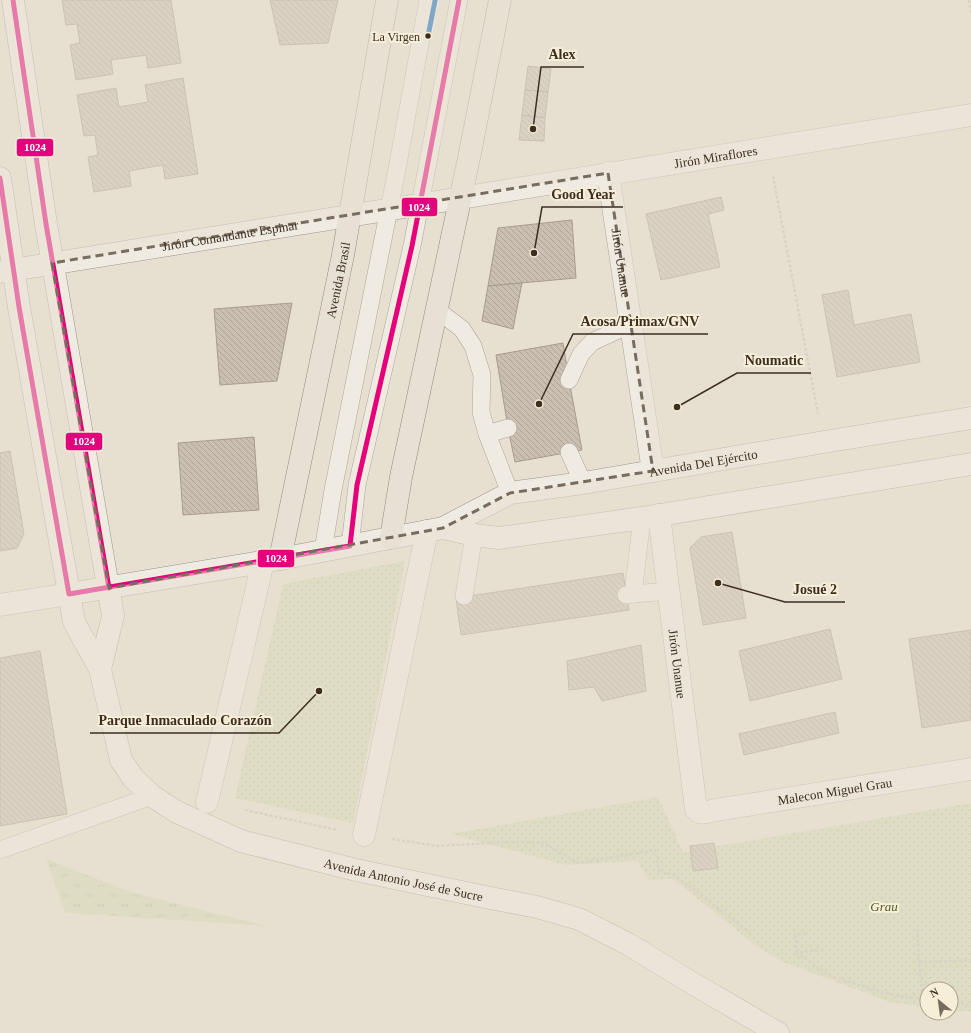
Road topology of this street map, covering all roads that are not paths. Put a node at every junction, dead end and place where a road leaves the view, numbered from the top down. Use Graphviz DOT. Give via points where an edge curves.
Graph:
graph roads {
  1 [pos="13,0"];
  2 [pos="387,0"];
  3 [pos="428,0"];
  4 [pos="459,0"];
  5 [pos="500,0"];
  6 [pos="971,115"];
  7 [pos="608,174"];
  8 [pos="0,178"];
  9 [pos="461,198"];
  10 [pos="420,204"];
  11 [pos="390,208"];
  12 [pos="350,215"];
  13 [pos="52,263"];
  14 [pos="7,270"];
  15 [pos="437,310"];
  16 [pos="631,324"];
  17 [pos="569,380"];
  18 [pos="971,418"];
  19 [pos="508,428"];
  20 [pos="488,434"];
  21 [pos="570,452"];
  22 [pos="971,464"];
  23 [pos="653,471"];
  24 [pos="583,483"];
  25 [pos="510,494"];
  26 [pos="650,517"];
  27 [pos="435,530"];
  28 [pos="474,535"];
  29 [pos="390,538"];
  30 [pos="350,546"];
  31 [pos="322,551"];
  32 [pos="271,560"];
  33 [pos="109,588"];
  34 [pos="668,591"];
  35 [pos="68,594"];
  36 [pos="464,596"];
  37 [pos="0,605"];
  38 [pos="100,669"];
  39 [pos="971,769"];
  40 [pos="152,796"];
  41 [pos="207,802"];
  42 [pos="698,812"];
  43 [pos="364,835"];
  44 [pos="0,850"];
  45 [pos="778,1033"];
  1 -- 13 [label="main road, Avenida Antonio José de Sucre"];
  2 -- 12 [label="main road, Avenida Brasil"];
  3 -- 11 [label="lane"];
  4 -- 10 [label="lane"];
  5 -- 9 [label="main road"];
  6 -- 7 [label="main road, Jirón Miraflores"];
  7 -- 9 [label="main road, Jirón Miraflores"];
  7 -- 16 [label="main road, Jirón Unanue"];
  8 -- 14 [label="main road, Avenida Antonio José de Sucre"];
  9 -- 10 [label="main road, Jirón Comandante Espinar"];
  9 -- 15 [label="main road"];
  10 -- 11 [label="main road, Jirón Comandante Espinar"];
  10 -- 30 [label="lane" via="358,485"];
  11 -- 12 [label="main road, Jirón Comandante Espinar"];
  11 -- 31 [label="lane"];
  12 -- 13 [label="main road, Jirón Comandante Espinar"];
  12 -- 32 [label="main road, Avenida Brasil"];
  13 -- 14 [label="main road, Jirón Comandante Espinar"];
  13 -- 33 [label="main road, Avenida Antonio José de Sucre"];
  14 -- 35 [label="main road, Avenida Antonio José de Sucre"];
  15 -- 20 [label="lane" via="462,329 473,346 482,375 481,412"];
  15 -- 29 [label="main road"];
  16 -- 17 [label="lane" via="592,342 581,354"];
  16 -- 23 [label="main road, Jirón Unanue"];
  18 -- 23 [label="main road, Avenida Del Ejército"];
  19 -- 20 [label="lane"];
  20 -- 25 [label="lane"];
  21 -- 24 [label="lane"];
  22 -- 26 [label="main road, Avenida Del Ejército"];
  23 -- 24 [label="main road, Avenida Del Ejército"];
  24 -- 25 [label="main road, Avenida Del Ejército"];
  25 -- 27 [label="main road, Avenida Del Ejército"];
  26 -- 28 [label="main road, Avenida Del Ejército" via="499,538"];
  26 -- 34 [label="main road, Jirón Unanue"];
  26 -- 34 [label="lane" via="630,594"];
  27 -- 28 [label="main road, Avenida Del Ejército"];
  27 -- 29 [label="main road, Avenida Del Ejército"];
  27 -- 43 [label="main road"];
  28 -- 36 [label="lane"];
  29 -- 30 [label="main road, Avenida Del Ejército"];
  30 -- 31 [label="main road, Avenida Del Ejército"];
  31 -- 32 [label="main road, Avenida Del Ejército"];
  32 -- 33 [label="main road, Avenida Del Ejército"];
  32 -- 41 [label="main road"];
  33 -- 35 [label="main road, Avenida Del Ejército"];
  33 -- 38 [label="main road, Avenida Antonio José de Sucre" via="114,616"];
  34 -- 42 [label="main road, Jirón Unanue"];
  35 -- 37 [label="main road, Avenida Del Ejército"];
  35 -- 38 [label="main road, Avenida Antonio José de Sucre" via="74,622"];
  38 -- 40 [label="main road, Avenida Antonio José de Sucre" via="122,760 133,778"];
  39 -- 42 [label="main road, Malecon Miguel Grau"];
  40 -- 44 [label="lane"];
  40 -- 45 [label="main road, Avenida Antonio José de Sucre" via="177,812 241,841 356,870 538,906 579,919 628,944"];
}
